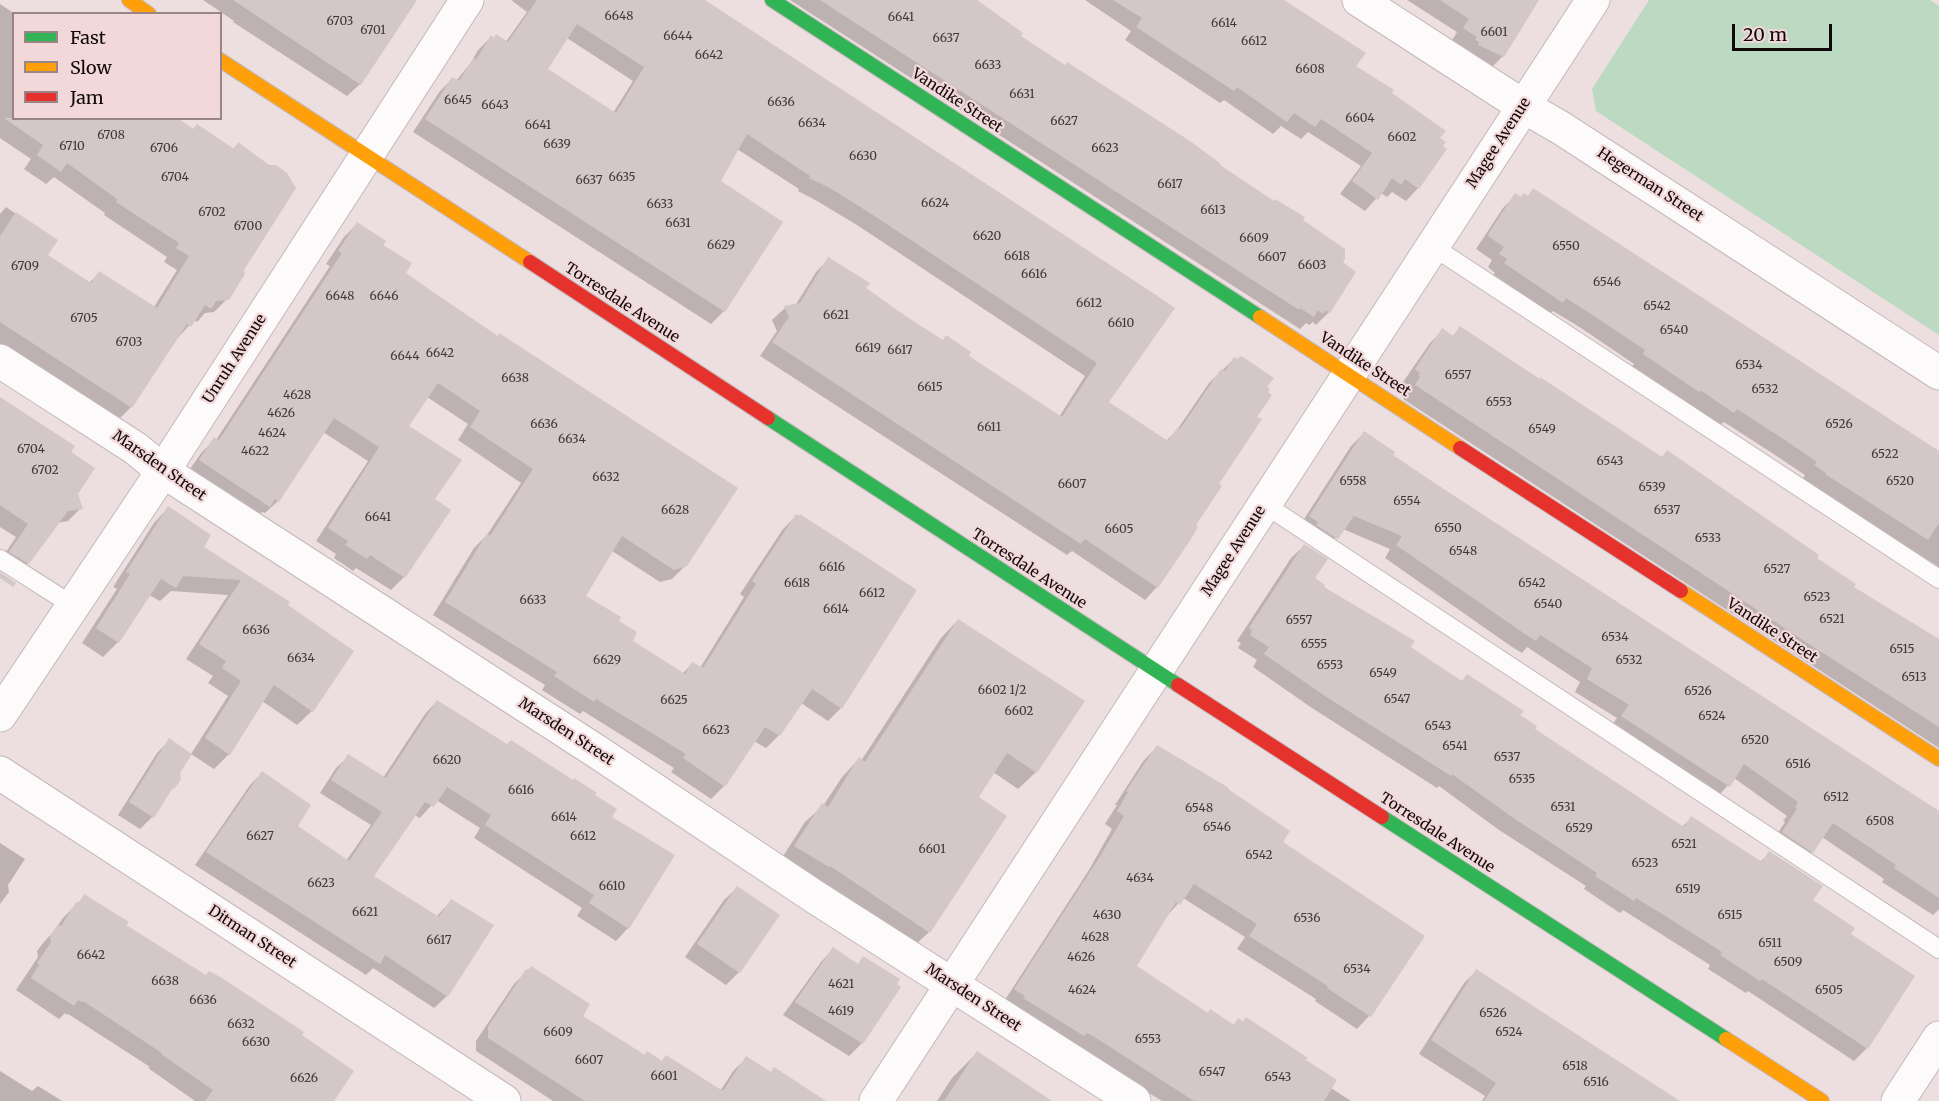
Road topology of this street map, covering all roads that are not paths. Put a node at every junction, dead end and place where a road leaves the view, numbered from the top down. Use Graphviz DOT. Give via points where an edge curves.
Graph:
graph roads {
  1 [pos="129,0"];
  2 [pos="467,0"];
  3 [pos="772,0"];
  4 [pos="1359,0"];
  5 [pos="1593,0"];
  6 [pos="146,12"];
  7 [pos="222,61"];
  8 [pos="1524,106"];
  9 [pos="365,155"];
  10 [pos="1432,246"];
  11 [pos="0,361"];
  12 [pos="1939,374"];
  13 [pos="1349,375"];
  14 [pos="162,471"];
  15 [pos="1264,504"];
  16 [pos="0,558"];
  17 [pos="1939,579"];
  18 [pos="72,605"];
  19 [pos="1156,671"];
  20 [pos="0,715"];
  21 [pos="1939,759"];
  22 [pos="0,772"];
  23 [pos="1939,949"];
  24 [pos="951,985"];
  25 [pos="1939,1038"];
  26 [pos="504,1101"];
  27 [pos="876,1101"];
  28 [pos="1134,1101"];
  29 [pos="1822,1101"];
  30 [pos="1898,1101"];
  1 -- 6 [label="street"];
  2 -- 9 [label="street, Unruh Avenue"];
  3 -- 13 [label="street, Vandike Street"];
  4 -- 8 [label="street, Hegerman Street"];
  5 -- 8 [label="street, Magee Avenue"];
  7 -- 9 [label="street, Torresdale Avenue"];
  8 -- 10 [label="street, Magee Avenue"];
  8 -- 12 [label="street, Hegerman Street"];
  9 -- 14 [label="street, Unruh Avenue"];
  9 -- 19 [label="street, Torresdale Avenue"];
  10 -- 13 [label="street, Magee Avenue"];
  10 -- 17 [label="lane"];
  11 -- 14 [label="street, Marsden Street" via="135,448"];
  13 -- 15 [label="street, Magee Avenue"];
  13 -- 21 [label="street, Vandike Street"];
  14 -- 18 [label="street, Unruh Avenue"];
  14 -- 24 [label="street, Marsden Street"];
  15 -- 19 [label="street, Magee Avenue"];
  15 -- 23 [label="lane"];
  16 -- 18 [label="lane"];
  18 -- 20 [label="street, Unruh Avenue"];
  19 -- 24 [label="street, Magee Avenue"];
  19 -- 29 [label="street, Torresdale Avenue"];
  22 -- 26 [label="street, Ditman Street"];
  24 -- 27 [label="street, Magee Avenue"];
  24 -- 28 [label="street, Marsden Street"];
  25 -- 30 [label="street"];
}
